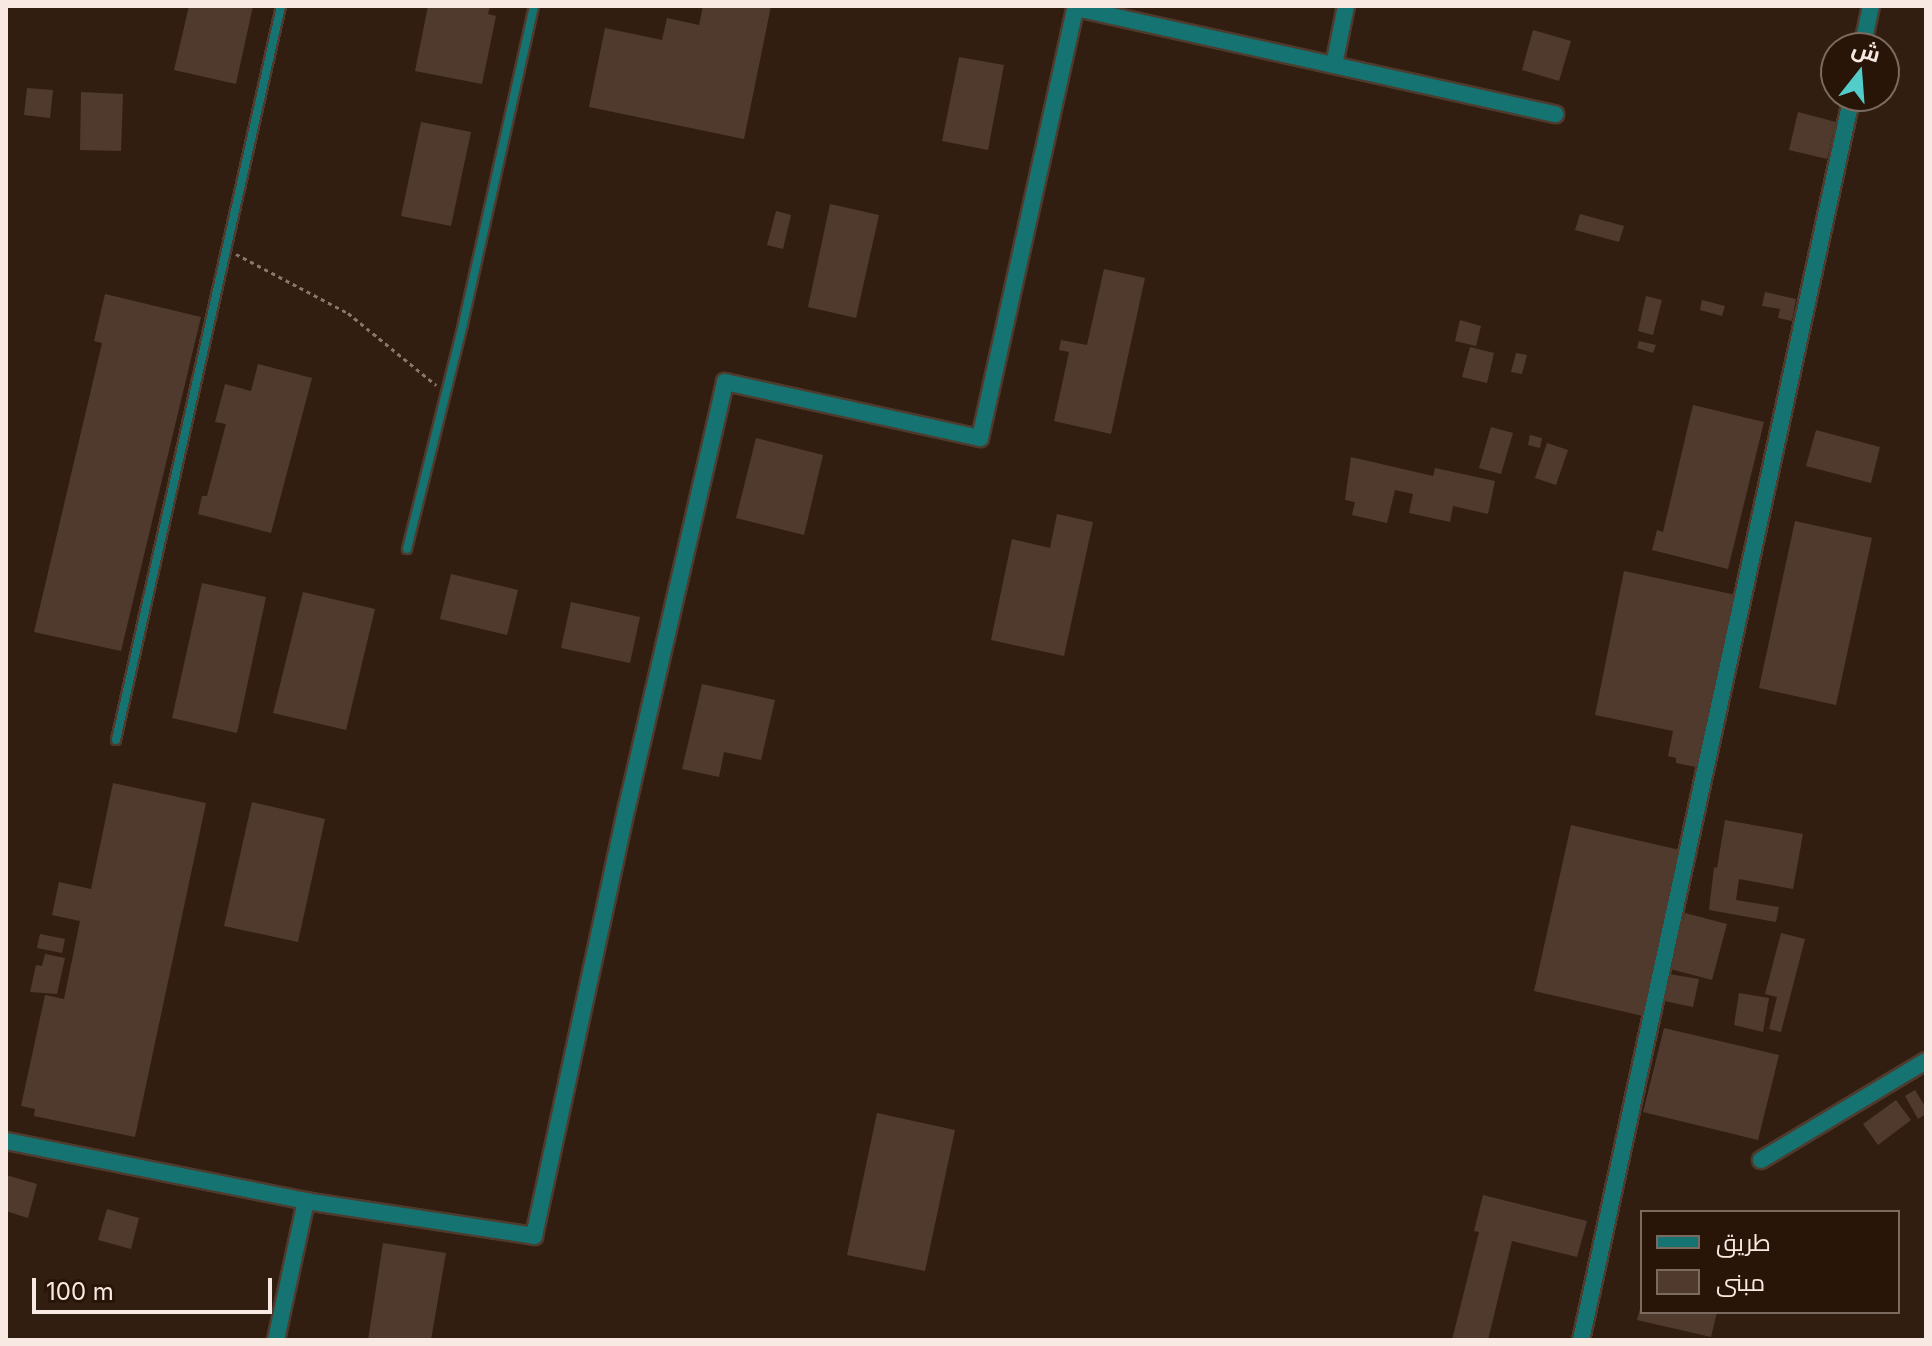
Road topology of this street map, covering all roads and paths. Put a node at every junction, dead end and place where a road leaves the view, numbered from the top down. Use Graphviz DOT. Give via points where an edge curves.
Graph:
graph roads {
  1 [pos="281,6"];
  2 [pos="534,6"];
  3 [pos="1346,6"];
  4 [pos="1871,6"];
  5 [pos="1076,7"];
  6 [pos="1865,32"];
  7 [pos="1334,65"];
  8 [pos="1849,112"];
  9 [pos="1555,114"];
  10 [pos="226,248"];
  11 [pos="446,393"];
  12 [pos="407,549"];
  13 [pos="116,740"];
  14 [pos="1926,1061"];
  15 [pos="6,1141"];
  16 [pos="1761,1160"];
  17 [pos="306,1201"];
  18 [pos="276,1340"];
  19 [pos="1581,1340"];
  1 -- 10 [label="lane"];
  2 -- 11 [label="lane"];
  3 -- 7 [label="street"];
  4 -- 6 [label="street"];
  5 -- 7 [label="street"];
  5 -- 17 [label="street" via="980,438 725,382 534,1236"];
  7 -- 9 [label="street"];
  8 -- 19 [label="street"];
  10 -- 11 [label="path" via="348,313"];
  10 -- 13 [label="lane"];
  11 -- 12 [label="lane"];
  14 -- 16 [label="street"];
  15 -- 17 [label="street"];
  17 -- 18 [label="street"];
}
